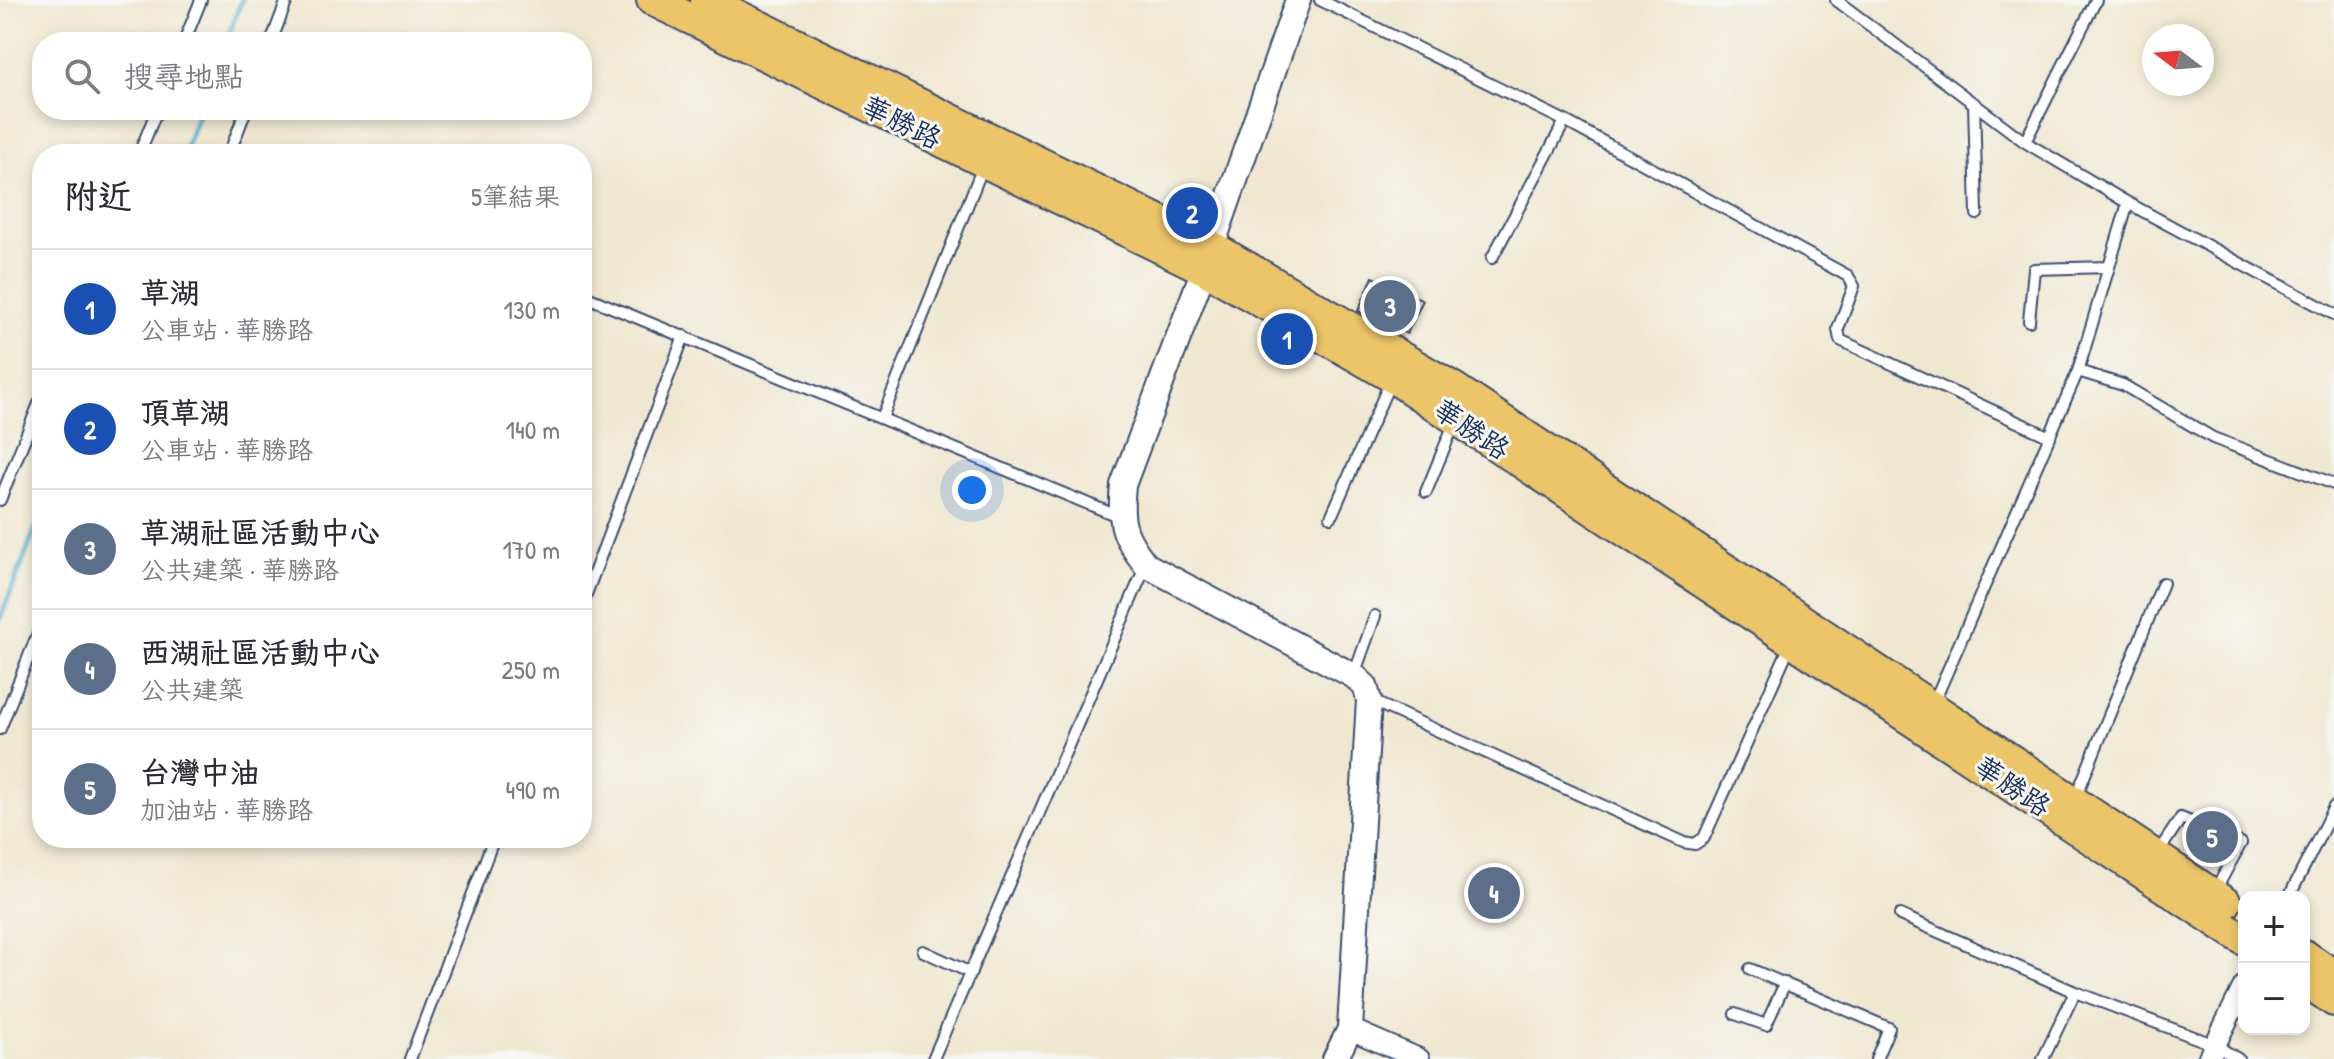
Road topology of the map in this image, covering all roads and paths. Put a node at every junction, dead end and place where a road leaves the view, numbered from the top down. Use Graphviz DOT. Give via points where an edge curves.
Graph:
graph roads {
  1 [pos="201,0"];
  2 [pos="287,0"];
  3 [pos="652,0"];
  4 [pos="1298,0"];
  5 [pos="1320,0"];
  6 [pos="1836,0"];
  7 [pos="2096,0"];
  8 [pos="720,3"];
  9 [pos="188,32"];
  10 [pos="275,32"];
  11 [pos="1974,103"];
  12 [pos="153,120"];
  13 [pos="242,120"];
  14 [pos="1565,121"];
  15 [pos="2025,142"];
  16 [pos="143,144"];
  17 [pos="233,144"];
  18 [pos="984,162"];
  19 [pos="2128,203"];
  20 [pos="1977,214"];
  21 [pos="1208,257"];
  22 [pos="1492,258"];
  23 [pos="2109,267"];
  24 [pos="592,299"];
  25 [pos="2334,314"];
  26 [pos="2029,321"];
  27 [pos="684,336"];
  28 [pos="2078,371"];
  29 [pos="1392,377"];
  30 [pos="882,418"];
  31 [pos="1456,418"];
  32 [pos="32,421"];
  33 [pos="2050,437"];
  34 [pos="2334,484"];
  35 [pos="1426,492"];
  36 [pos="0,500"];
  37 [pos="1120,517"];
  38 [pos="1331,517"];
  39 [pos="1146,565"];
  40 [pos="592,579"];
  41 [pos="2163,583"];
  42 [pos="1375,616"];
  43 [pos="1798,630"];
  44 [pos="32,648"];
  45 [pos="1354,676"];
  46 [pos="1369,700"];
  47 [pos="1927,715"];
  48 [pos="0,729"];
  49 [pos="2075,801"];
  50 [pos="2334,807"];
  51 [pos="490,848"];
  52 [pos="2156,856"];
  53 [pos="2292,891"];
  54 [pos="2213,894"];
  55 [pos="2238,911"];
  56 [pos="1900,915"];
  57 [pos="2238,936"];
  58 [pos="923,951"];
  59 [pos="2310,959"];
  60 [pos="1750,969"];
  61 [pos="971,973"];
  62 [pos="2334,975"];
  63 [pos="1785,983"];
  64 [pos="2310,984"];
  65 [pos="2075,992"];
  66 [pos="2238,998"];
  67 [pos="2334,1001"];
  68 [pos="1735,1014"];
  69 [pos="1350,1029"];
  70 [pos="2212,1052"];
  71 [pos="410,1059"];
  72 [pos="933,1059"];
  73 [pos="1335,1059"];
  74 [pos="1419,1059"];
  75 [pos="1876,1059"];
  76 [pos="2043,1059"];
  77 [pos="2238,1059"];
  1 -- 9 [label="lane"];
  2 -- 10 [label="lane"];
  3 -- 18 [label="main road, 華勝路"];
  4 -- 21 [label="street"];
  5 -- 14 [label="lane"];
  6 -- 11 [label="lane"];
  7 -- 15 [label="lane"];
  8 -- 21 [label="main road, 華勝路"];
  11 -- 15 [label="lane"];
  11 -- 20 [label="lane"];
  12 -- 16 [label="lane"];
  13 -- 17 [label="lane"];
  14 -- 22 [label="lane"];
  14 -- 33 [label="lane" via="1848,276 1854,286 1838,329 1840,340"];
  15 -- 19 [label="lane"];
  18 -- 21 [label="main road, 華勝路"];
  18 -- 30 [label="lane"];
  19 -- 23 [label="lane"];
  19 -- 25 [label="lane"];
  21 -- 29 [label="main road, 華勝路"];
  21 -- 37 [label="street" via="1123,485"];
  21 -- 43 [label="main road, 華勝路" via="1454,388"];
  23 -- 26 [label="lane" via="2034,269"];
  23 -- 28 [label="lane"];
  24 -- 27 [label="lane"];
  27 -- 30 [label="lane"];
  27 -- 40 [label="lane"];
  28 -- 33 [label="lane"];
  28 -- 34 [label="lane" via="2123,385 2213,438"];
  29 -- 31 [label="main road, 華勝路"];
  29 -- 38 [label="lane"];
  30 -- 37 [label="lane"];
  31 -- 35 [label="lane"];
  31 -- 43 [label="main road, 華勝路"];
  32 -- 36 [label="lane"];
  33 -- 47 [label="lane"];
  37 -- 39 [label="street" via="1130,544"];
  39 -- 45 [label="street"];
  39 -- 61 [label="lane"];
  41 -- 49 [label="lane"];
  42 -- 45 [label="lane"];
  43 -- 46 [label="lane" via="1704,838 1695,844"];
  43 -- 47 [label="main road, 華勝路"];
  44 -- 48 [label="lane"];
  45 -- 46 [label="street" via="1365,686"];
  46 -- 69 [label="street"];
  47 -- 49 [label="main road, 華勝路"];
  47 -- 57 [label="main road, 華勝路"];
  49 -- 52 [label="main road, 華勝路"];
  50 -- 53 [label="lane"];
  51 -- 71 [label="lane"];
  52 -- 54 [label="main road, 華勝路"];
  52 -- 54 [label="lane" via="2181,818 2241,843"];
  54 -- 55 [label="main road, 華勝路"];
  56 -- 65 [label="lane"];
  58 -- 61 [label="lane"];
  59 -- 62 [label="main road"];
  60 -- 63 [label="lane"];
  61 -- 72 [label="lane"];
  63 -- 68 [label="lane" via="1766,1025"];
  63 -- 75 [label="lane" via="1889,1028"];
  64 -- 67 [label="main road"];
  65 -- 70 [label="lane"];
  65 -- 76 [label="lane"];
  66 -- 70 [label="street"];
  69 -- 73 [label="street"];
  69 -- 74 [label="street"];
  70 -- 77 [label="lane"];
}
